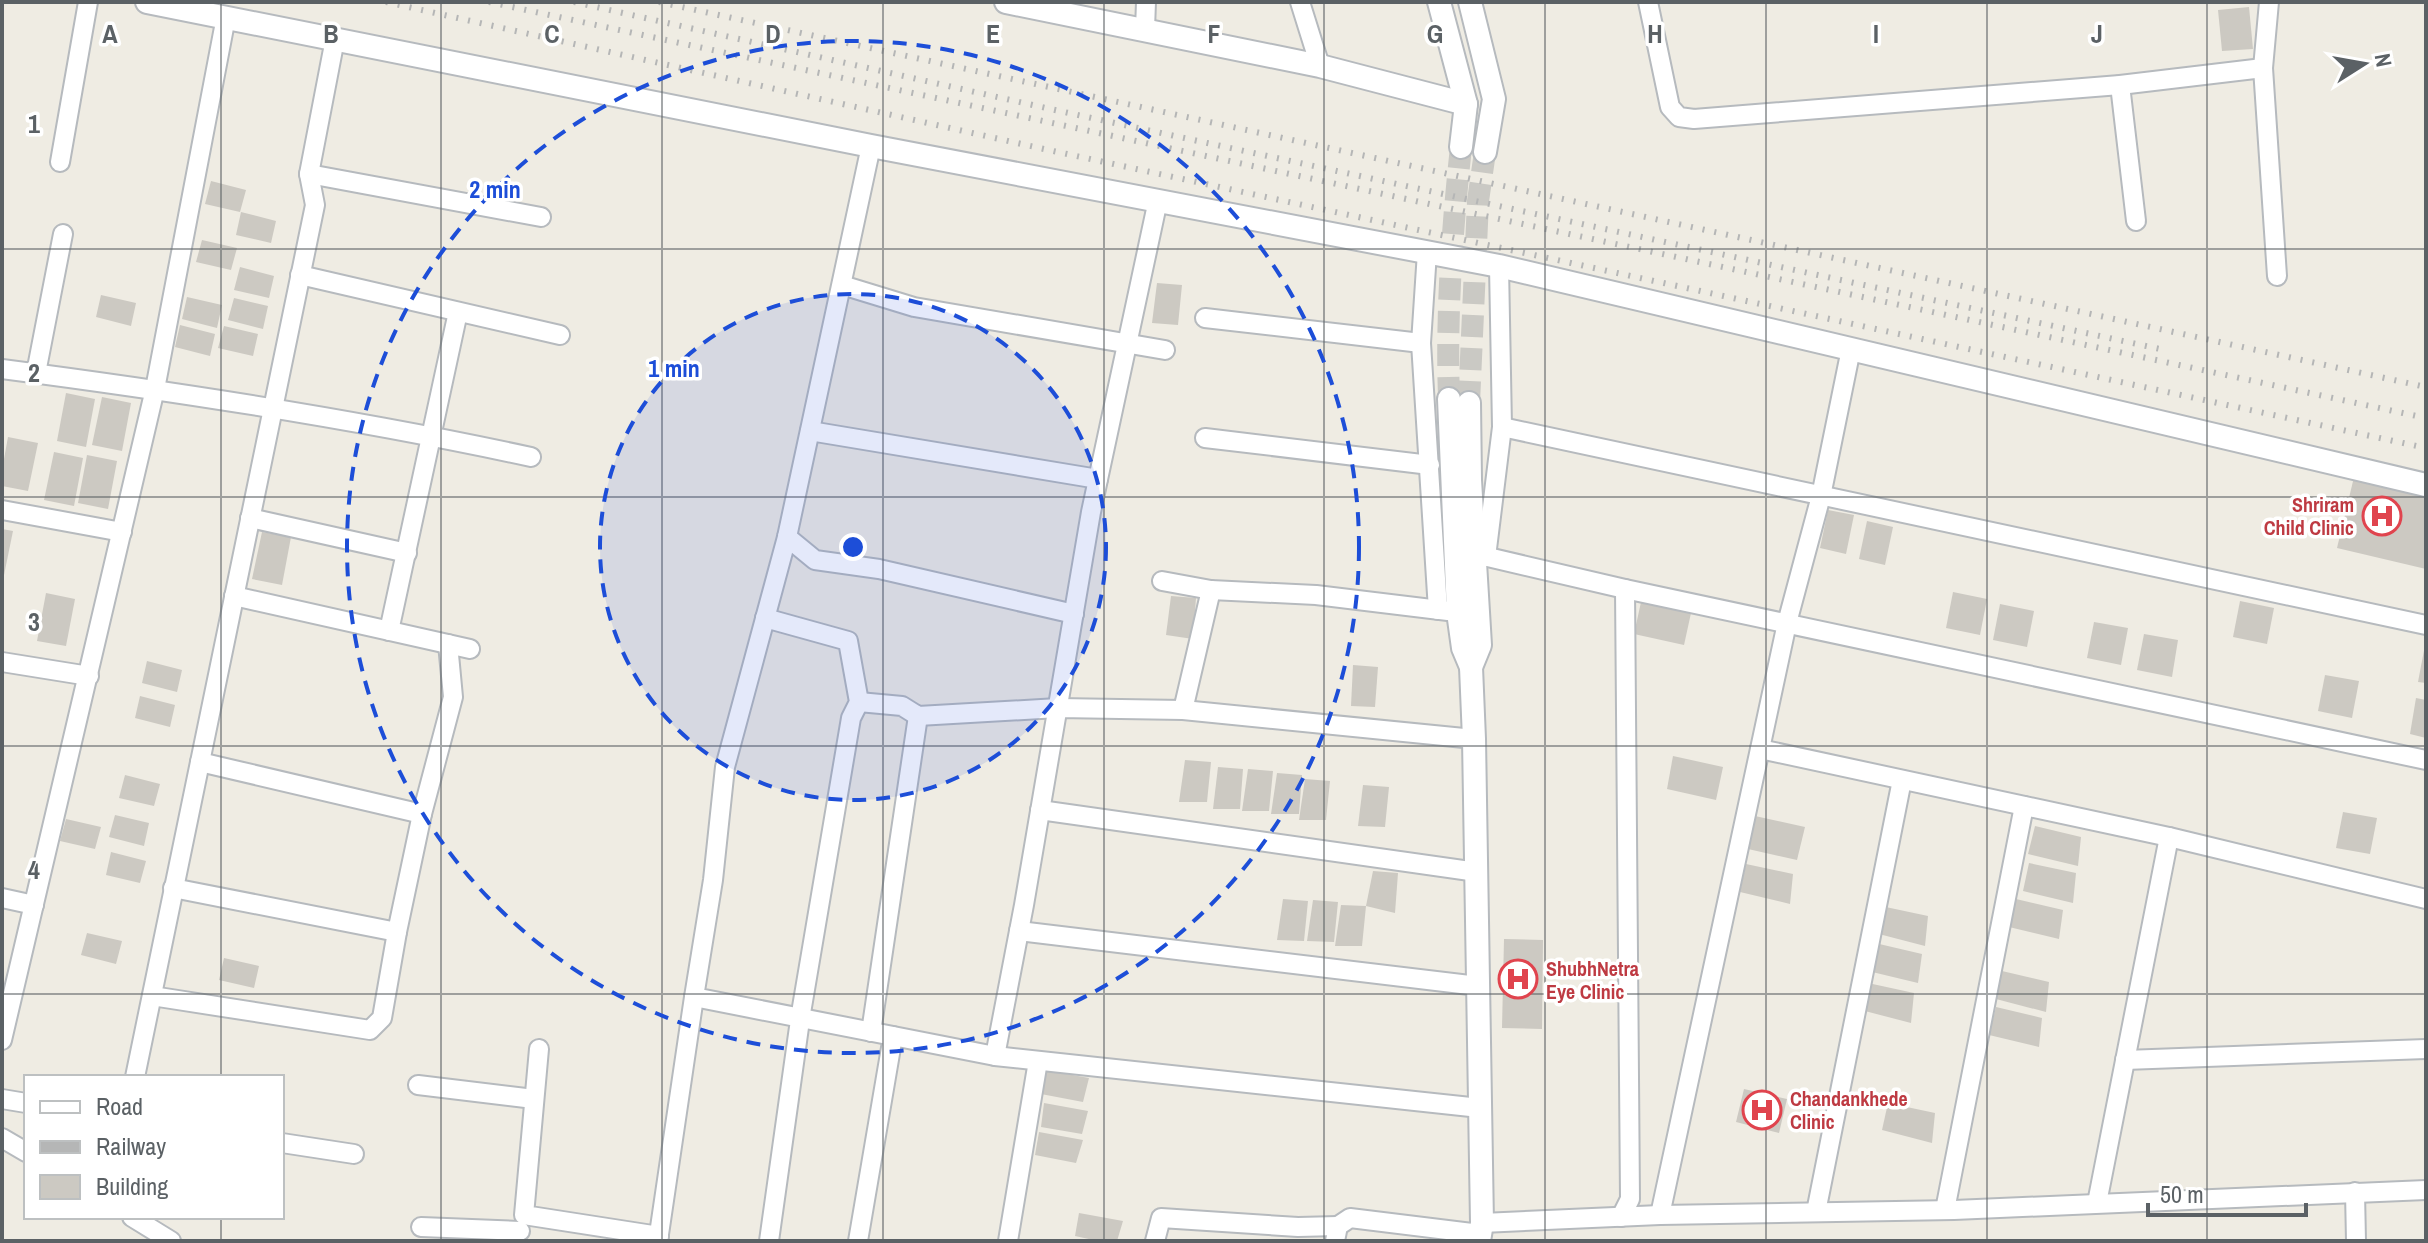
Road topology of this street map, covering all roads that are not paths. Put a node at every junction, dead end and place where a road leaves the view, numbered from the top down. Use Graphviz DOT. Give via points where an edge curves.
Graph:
graph roads {
  1 [pos="88,2"];
  2 [pos="147,2"];
  3 [pos="1007,2"];
  4 [pos="1146,2"];
  5 [pos="1300,2"];
  6 [pos="1439,2"];
  7 [pos="1470,2"];
  8 [pos="1648,2"];
  9 [pos="2269,2"];
  10 [pos="226,17"];
  11 [pos="1145,29"];
  12 [pos="335,39"];
  13 [pos="1320,66"];
  14 [pos="2263,68"];
  15 [pos="2120,85"];
  16 [pos="1466,104"];
  17 [pos="871,146"];
  18 [pos="1461,147"];
  19 [pos="1485,152"];
  20 [pos="60,162"];
  21 [pos="309,174"];
  22 [pos="1158,200"];
  23 [pos="541,217"];
  24 [pos="2136,221"];
  25 [pos="63,234"];
  26 [pos="1427,252"];
  27 [pos="1499,266"];
  28 [pos="300,275"];
  29 [pos="2277,276"];
  30 [pos="842,285"];
  31 [pos="458,312"];
  32 [pos="1205,318"];
  33 [pos="560,335"];
  34 [pos="1128,343"];
  35 [pos="1421,343"];
  36 [pos="1851,349"];
  37 [pos="1165,350"];
  38 [pos="2,369"];
  39 [pos="36,373"];
  40 [pos="155,389"];
  41 [pos="1459,401"];
  42 [pos="272,408"];
  43 [pos="1502,427"];
  44 [pos="810,431"];
  45 [pos="433,436"];
  46 [pos="1205,438"];
  47 [pos="531,457"];
  48 [pos="1430,465"];
  49 [pos="1098,479"];
  50 [pos="2426,485"];
  51 [pos="1821,496"];
  52 [pos="2,510"];
  53 [pos="250,518"];
  54 [pos="122,532"];
  55 [pos="787,537"];
  56 [pos="407,553"];
  57 [pos="1474,566"];
  58 [pos="1162,581"];
  59 [pos="1625,589"];
  60 [pos="1211,590"];
  61 [pos="234,596"];
  62 [pos="1448,611"];
  63 [pos="1074,614"];
  64 [pos="765,618"];
  65 [pos="1787,623"];
  66 [pos="2426,625"];
  67 [pos="389,631"];
  68 [pos="448,644"];
  69 [pos="470,649"];
  70 [pos="2,662"];
  71 [pos="1471,667"];
  72 [pos="89,676"];
  73 [pos="859,702"];
  74 [pos="1058,708"];
  75 [pos="1183,710"];
  76 [pos="918,716"];
  77 [pos="1474,739"];
  78 [pos="1760,749"];
  79 [pos="2426,760"];
  80 [pos="200,762"];
  81 [pos="1902,780"];
  82 [pos="2024,806"];
  83 [pos="1040,810"];
  84 [pos="422,814"];
  85 [pos="2169,837"];
  86 [pos="1477,872"];
  87 [pos="173,888"];
  88 [pos="2,898"];
  89 [pos="2426,899"];
  90 [pos="34,905"];
  91 [pos="1019,931"];
  92 [pos="397,932"];
  93 [pos="1478,986"];
  94 [pos="152,996"];
  95 [pos="694,997"];
  96 [pos="802,1018"];
  97 [pos="3,1032"];
  98 [pos="871,1032"];
  99 [pos="893,1036"];
  100 [pos="539,1049"];
  101 [pos="2426,1049"];
  102 [pos="995,1056"];
  103 [pos="2125,1060"];
  104 [pos="1038,1061"];
  105 [pos="135,1075"];
  106 [pos="418,1085"];
  107 [pos="2,1099"];
  108 [pos="534,1099"];
  109 [pos="24,1103"];
  110 [pos="1480,1108"];
  111 [pos="2,1138"];
  112 [pos="284,1143"];
  113 [pos="24,1151"];
  114 [pos="354,1154"];
  115 [pos="2426,1190"];
  116 [pos="2355,1192"];
  117 [pos="2097,1203"];
  118 [pos="1945,1210"];
  119 [pos="1816,1212"];
  120 [pos="1660,1215"];
  121 [pos="1621,1217"];
  122 [pos="135,1219"];
  123 [pos="421,1227"];
  124 [pos="520,1229"];
  125 [pos="1480,1233"];
  126 [pos="1336,1234"];
  127 [pos="658,1238"];
  128 [pos="164,1239"];
  129 [pos="769,1241"];
  130 [pos="858,1241"];
  131 [pos="1008,1241"];
  132 [pos="1155,1241"];
  133 [pos="2356,1241"];
  1 -- 20 [label="street"];
  2 -- 10 [label="street"];
  3 -- 11 [label="street"];
  4 -- 11 [label="street"];
  5 -- 13 [label="street"];
  6 -- 16 [label="street"];
  7 -- 19 [label="street" via="1494,99"];
  8 -- 15 [label="street" via="1670,107 1679,117"];
  9 -- 14 [label="street"];
  10 -- 12 [label="street"];
  10 -- 40 [label="street"];
  11 -- 13 [label="street"];
  12 -- 17 [label="street"];
  12 -- 21 [label="street"];
  13 -- 16 [label="street"];
  14 -- 15 [label="street"];
  14 -- 29 [label="street"];
  15 -- 24 [label="street"];
  16 -- 18 [label="street"];
  17 -- 22 [label="street"];
  17 -- 30 [label="street"];
  21 -- 23 [label="street"];
  21 -- 28 [label="street" via="315,205"];
  22 -- 26 [label="street"];
  22 -- 34 [label="street"];
  25 -- 39 [label="street"];
  26 -- 27 [label="street"];
  26 -- 35 [label="street"];
  27 -- 36 [label="street"];
  27 -- 43 [label="street"];
  28 -- 31 [label="street"];
  28 -- 42 [label="street"];
  30 -- 34 [label="street" via="914,307"];
  30 -- 44 [label="street"];
  31 -- 33 [label="street"];
  31 -- 45 [label="street"];
  32 -- 35 [label="street"];
  34 -- 37 [label="street"];
  34 -- 49 [label="street"];
  35 -- 48 [label="street"];
  36 -- 50 [label="street"];
  36 -- 51 [label="street"];
  38 -- 39 [label="street"];
  39 -- 40 [label="street"];
  40 -- 42 [label="street"];
  40 -- 54 [label="street"];
  41 -- 57 [label="street"];
  42 -- 45 [label="street"];
  42 -- 53 [label="street"];
  43 -- 51 [label="street"];
  43 -- 57 [label="street"];
  44 -- 49 [label="street"];
  44 -- 55 [label="street"];
  45 -- 47 [label="street"];
  45 -- 56 [label="street"];
  46 -- 48 [label="street"];
  48 -- 62 [label="street"];
  49 -- 63 [label="street"];
  51 -- 65 [label="street"];
  51 -- 66 [label="street"];
  52 -- 54 [label="street"];
  53 -- 56 [label="street"];
  53 -- 61 [label="street"];
  54 -- 72 [label="street"];
  55 -- 63 [label="street" via="815,560 879,569"];
  55 -- 64 [label="street"];
  56 -- 67 [label="street"];
  57 -- 59 [label="street"];
  57 -- 62 [label="street"];
  57 -- 71 [label="street" via="1480,645"];
  58 -- 60 [label="street"];
  59 -- 65 [label="street"];
  59 -- 121 [label="street" via="1630,1199"];
  60 -- 62 [label="street" via="1316,595"];
  60 -- 75 [label="street"];
  61 -- 67 [label="street"];
  61 -- 80 [label="street"];
  62 -- 71 [label="street"];
  63 -- 74 [label="street"];
  64 -- 73 [label="street" via="848,641"];
  64 -- 95 [label="street" via="725,767"];
  65 -- 78 [label="street"];
  65 -- 79 [label="street"];
  67 -- 68 [label="street"];
  68 -- 69 [label="street"];
  68 -- 84 [label="street" via="453,697"];
  70 -- 72 [label="street"];
  71 -- 77 [label="street"];
  72 -- 90 [label="street"];
  73 -- 76 [label="street" via="902,706"];
  73 -- 96 [label="street" via="851,718"];
  74 -- 75 [label="street"];
  74 -- 76 [label="street"];
  74 -- 83 [label="street"];
  75 -- 77 [label="street"];
  76 -- 98 [label="street"];
  77 -- 86 [label="street"];
  78 -- 81 [label="street"];
  78 -- 120 [label="street"];
  80 -- 84 [label="street"];
  80 -- 87 [label="street"];
  81 -- 82 [label="street"];
  81 -- 119 [label="street"];
  82 -- 85 [label="street"];
  82 -- 118 [label="street"];
  83 -- 86 [label="street"];
  83 -- 91 [label="street"];
  84 -- 92 [label="street"];
  85 -- 89 [label="street"];
  85 -- 103 [label="street"];
  86 -- 93 [label="street"];
  87 -- 92 [label="street"];
  87 -- 94 [label="street"];
  88 -- 90 [label="street"];
  90 -- 97 [label="street"];
  91 -- 93 [label="street"];
  91 -- 102 [label="street"];
  92 -- 94 [label="street" via="382,1018 370,1030"];
  93 -- 110 [label="street"];
  94 -- 105 [label="street"];
  95 -- 96 [label="street"];
  95 -- 127 [label="street"];
  96 -- 98 [label="street"];
  96 -- 129 [label="street"];
  98 -- 99 [label="street"];
  99 -- 102 [label="street"];
  99 -- 130 [label="street"];
  100 -- 108 [label="street"];
  101 -- 103 [label="street"];
  102 -- 104 [label="street"];
  103 -- 117 [label="street"];
  104 -- 110 [label="street"];
  104 -- 131 [label="street"];
  106 -- 108 [label="street"];
  107 -- 109 [label="street"];
  108 -- 124 [label="street"];
  110 -- 125 [label="street"];
  111 -- 113 [label="street"];
  112 -- 114 [label="street"];
  115 -- 116 [label="street"];
  116 -- 117 [label="street"];
  116 -- 133 [label="street"];
  117 -- 118 [label="street"];
  118 -- 119 [label="street"];
  119 -- 120 [label="street"];
  120 -- 121 [label="street"];
  121 -- 125 [label="street"];
  122 -- 128 [label="street"];
  123 -- 124 [label="street"];
  124 -- 127 [label="street"];
  125 -- 126 [label="street" via="1350,1218"];
  126 -- 132 [label="street" via="1161,1218"];
}
